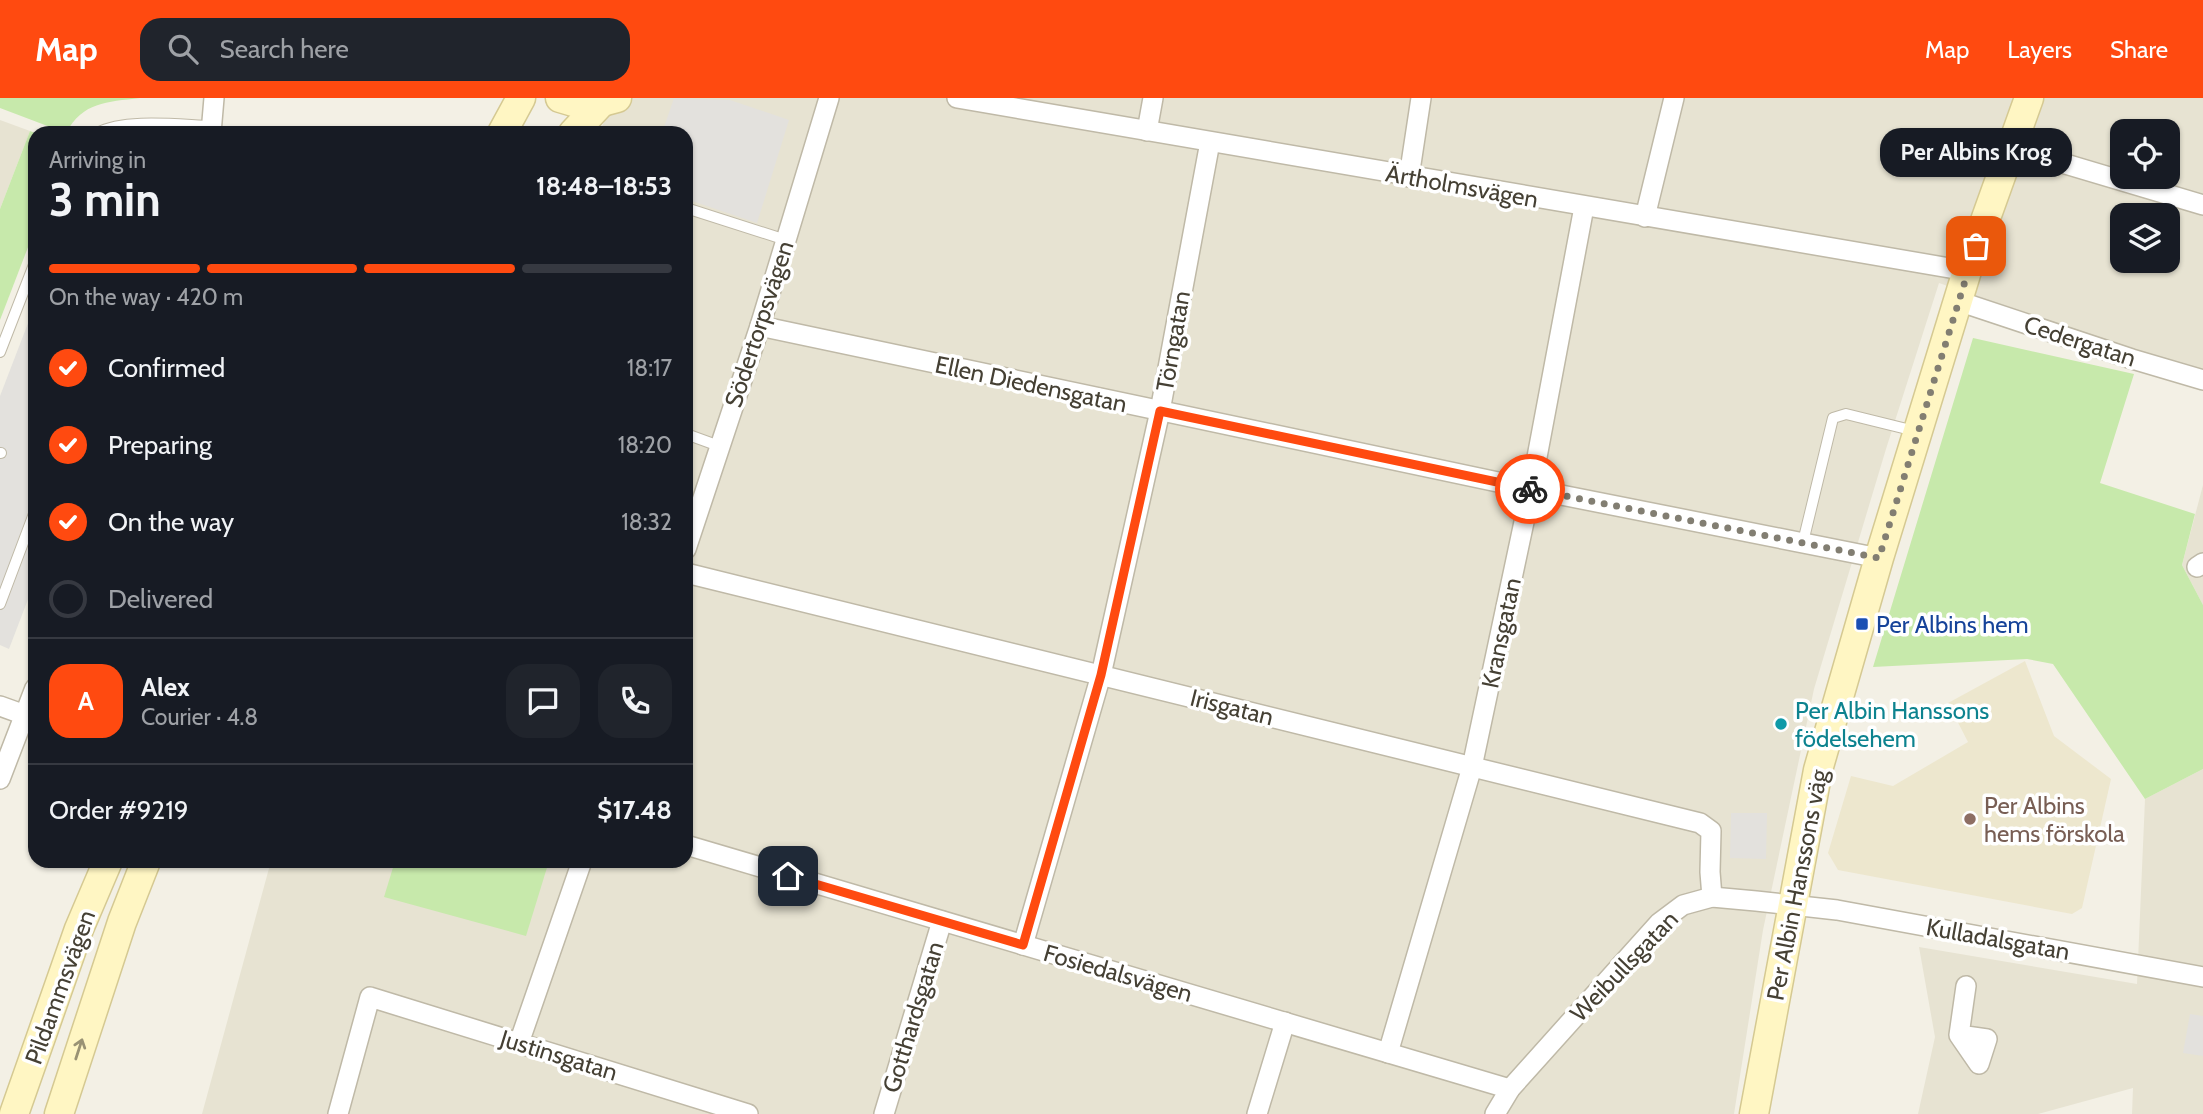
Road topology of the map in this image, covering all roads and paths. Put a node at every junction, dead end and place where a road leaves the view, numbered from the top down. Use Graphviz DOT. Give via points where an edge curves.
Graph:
graph roads {
  1 [pos="214,98"];
  2 [pos="560,98"];
  3 [pos="830,98"];
  4 [pos="957,98"];
  5 [pos="1153,98"];
  6 [pos="1421,98"];
  7 [pos="1674,98"];
  8 [pos="2029,98"];
  9 [pos="608,101"];
  10 [pos="115,126"];
  11 [pos="180,126"];
  12 [pos="211,126"];
  13 [pos="581,126"];
  14 [pos="1147,131"];
  15 [pos="1210,142"];
  16 [pos="2012,148"];
  17 [pos="1409,177"];
  18 [pos="2203,205"];
  19 [pos="1584,207"];
  20 [pos="693,210"];
  21 [pos="1645,217"];
  22 [pos="786,240"];
  23 [pos="1967,271"];
  24 [pos="28,280"];
  25 [pos="1958,301"];
  26 [pos="760,326"];
  27 [pos="0,352"];
  28 [pos="2202,377"];
  29 [pos="1160,411"];
  30 [pos="1919,432"];
  31 [pos="693,437"];
  32 [pos="719,446"];
  33 [pos="1531,489"];
  34 [pos="693,527"];
  35 [pos="28,530"];
  36 [pos="1803,542"];
  37 [pos="1879,558"];
  38 [pos="693,575"];
  39 [pos="0,604"];
  40 [pos="1101,675"];
  41 [pos="0,706"];
  42 [pos="28,707"];
  43 [pos="25,715"];
  44 [pos="1472,767"];
  45 [pos="0,779"];
  46 [pos="693,847"];
  47 [pos="105,868"];
  48 [pos="143,868"];
  49 [pos="580,868"];
  50 [pos="1712,897"];
  51 [pos="1793,905"];
  52 [pos="942,921"];
  53 [pos="1023,945"];
  54 [pos="2203,977"];
  55 [pos="1966,986"];
  56 [pos="1285,1022"];
  57 [pos="1959,1035"];
  58 [pos="519,1043"];
  59 [pos="1388,1053"];
  60 [pos="1510,1089"];
  61 [pos="14,1114"];
  62 [pos="58,1114"];
  63 [pos="338,1114"];
  64 [pos="748,1114"];
  65 [pos="884,1114"];
  66 [pos="1257,1114"];
  67 [pos="1495,1114"];
  68 [pos="1754,1114"];
  1 -- 12 [label="street"];
  2 -- 9 [label="street" via="587,106"];
  3 -- 22 [label="street, Södertorpsvägen"];
  4 -- 14 [label="street, Ärtholmsvägen"];
  5 -- 14 [label="street"];
  6 -- 17 [label="street"];
  7 -- 21 [label="street"];
  8 -- 16 [label="street, Per Albin Hanssons väg"];
  9 -- 13 [label="street"];
  10 -- 11 [label="lane"];
  14 -- 15 [label="street, Ärtholmsvägen"];
  15 -- 17 [label="street, Ärtholmsvägen"];
  15 -- 29 [label="street, Törngatan"];
  16 -- 18 [label="street"];
  16 -- 23 [label="street, Per Albin Hanssons väg"];
  17 -- 19 [label="street, Ärtholmsvägen"];
  19 -- 21 [label="street, Ärtholmsvägen"];
  19 -- 33 [label="street, Kransgatan"];
  20 -- 22 [label="lane"];
  21 -- 23 [label="street, Ärtholmsvägen"];
  22 -- 26 [label="street, Södertorpsvägen"];
  23 -- 25 [label="street, Per Albin Hanssons väg"];
  24 -- 27 [label="lane"];
  25 -- 28 [label="street, Cedergatan" via="2132,359"];
  25 -- 30 [label="street, Per Albin Hanssons väg"];
  26 -- 29 [label="street, Ellen Diedensgatan"];
  26 -- 32 [label="street, Södertorpsvägen"];
  29 -- 33 [label="street, Ellen Diedensgatan"];
  29 -- 40 [label="street, Törngatan"];
  30 -- 36 [label="lane" via="1846,414 1833,418"];
  30 -- 37 [label="street, Per Albin Hanssons väg"];
  31 -- 32 [label="lane"];
  32 -- 34 [label="street, Södertorpsvägen"];
  33 -- 36 [label="street, Ellen Diedensgatan"];
  33 -- 44 [label="street, Kransgatan"];
  35 -- 39 [label="lane"];
  36 -- 37 [label="street, Ellen Diedensgatan"];
  37 -- 51 [label="street, Per Albin Hanssons väg" via="1818,770"];
  38 -- 40 [label="street, Irisgatan"];
  40 -- 44 [label="street, Irisgatan"];
  40 -- 53 [label="street, Törngatan"];
  41 -- 43 [label="street"];
  42 -- 43 [label="street"];
  43 -- 45 [label="street"];
  44 -- 50 [label="street, Irisgatan" via="1700,823 1711,831"];
  44 -- 59 [label="street, Kransgatan"];
  46 -- 52 [label="street, Fosiedalsvägen"];
  47 -- 61 [label="street, Pildammsvägen"];
  62 -- 48 [label="street, Pildammsvägen, one-way"];
  49 -- 58 [label="street"];
  50 -- 51 [label="street, Weibullsgatan"];
  50 -- 60 [label="street, Weibullsgatan" via="1683,905 1660,922"];
  51 -- 54 [label="street, Kulladalsgatan"];
  51 -- 68 [label="street, Per Albin Hanssons väg"];
  52 -- 53 [label="street, Fosiedalsvägen"];
  52 -- 65 [label="street, Gotthardsgatan"];
  53 -- 56 [label="street, Fosiedalsvägen"];
  55 -- 57 [label="street"];
  56 -- 59 [label="street, Fosiedalsvägen"];
  56 -- 66 [label="street"];
  58 -- 63 [label="street, Justinsgatan" via="370,997"];
  58 -- 64 [label="street, Justinsgatan"];
  59 -- 60 [label="street, Fosiedalsvägen"];
  60 -- 67 [label="street, Weibullsgatan"];
}
